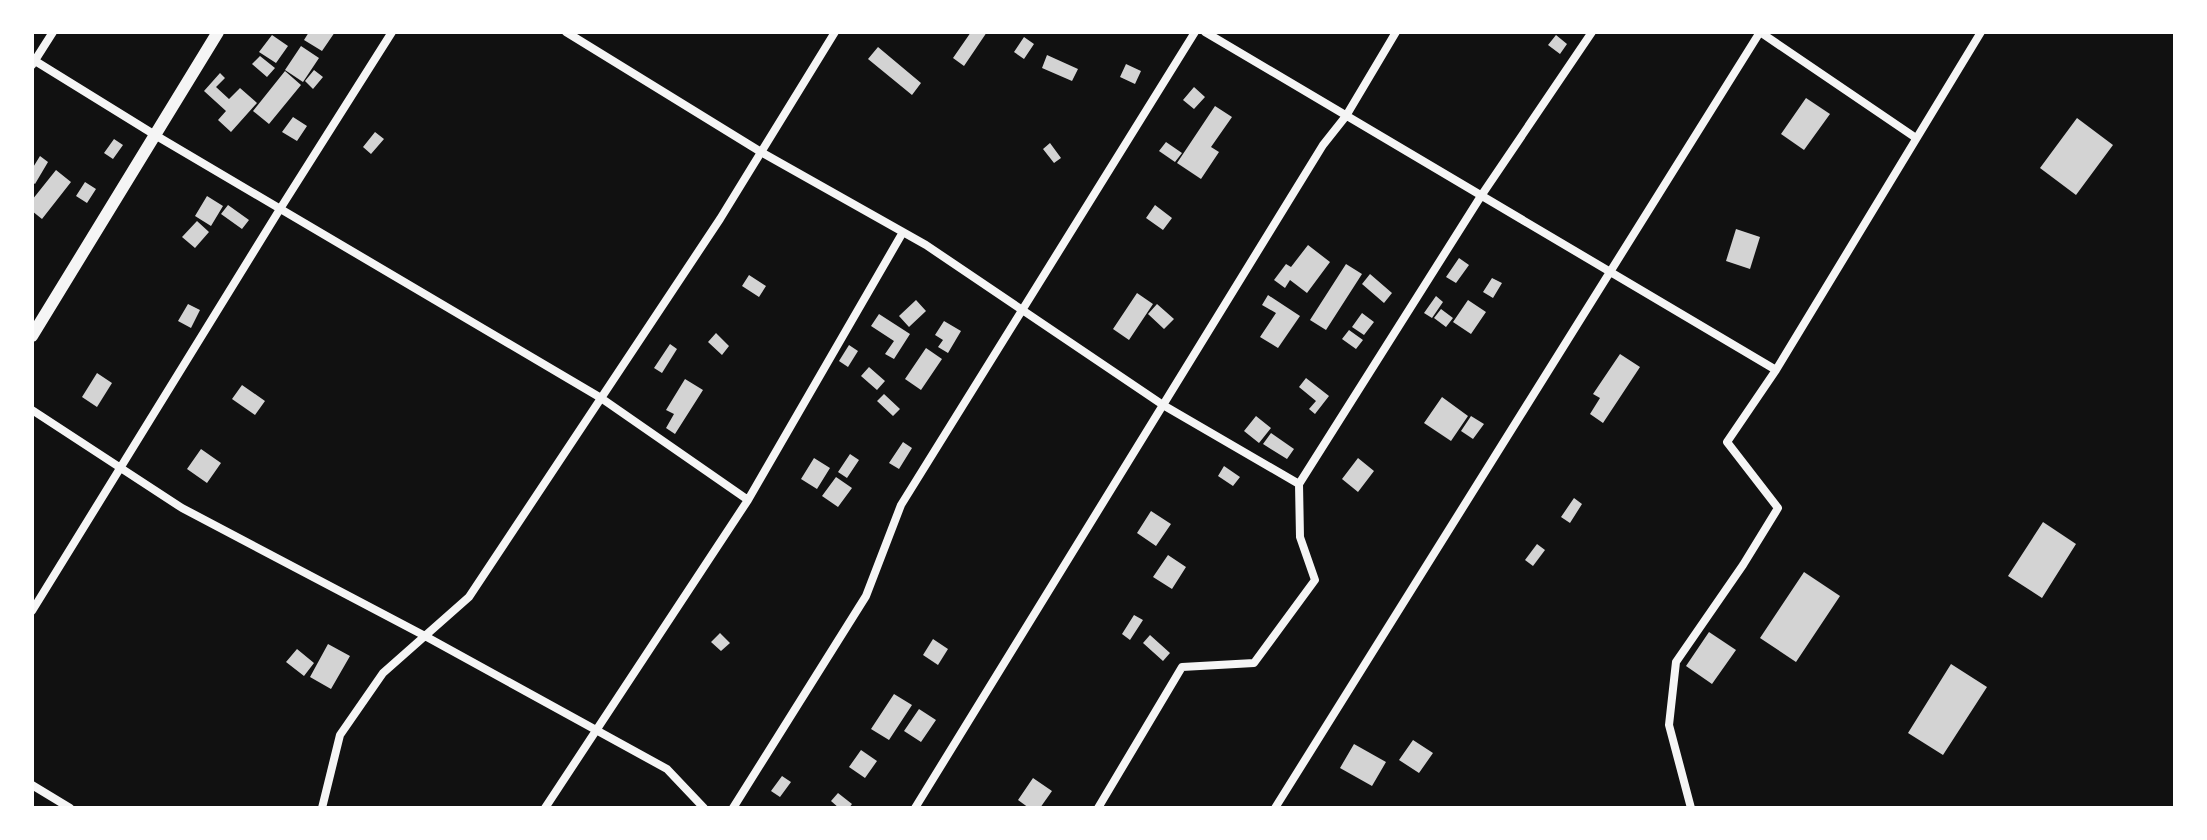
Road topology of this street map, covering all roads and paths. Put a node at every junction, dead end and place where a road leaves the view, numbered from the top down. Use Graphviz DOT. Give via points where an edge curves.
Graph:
graph roads {
  1 [pos="53,32"];
  2 [pos="218,32"];
  3 [pos="392,32"];
  4 [pos="566,32"];
  5 [pos="835,32"];
  6 [pos="1195,32"];
  7 [pos="1205,32"];
  8 [pos="1396,32"];
  9 [pos="1592,32"];
  10 [pos="1760,32"];
  11 [pos="1981,32"];
  12 [pos="33,62"];
  13 [pos="1346,116"];
  14 [pos="155,135"];
  15 [pos="1916,138"];
  16 [pos="761,152"];
  17 [pos="1481,196"];
  18 [pos="280,209"];
  19 [pos="903,232"];
  20 [pos="1611,273"];
  21 [pos="1023,310"];
  22 [pos="32,336"];
  23 [pos="1776,370"];
  24 [pos="601,398"];
  25 [pos="1163,405"];
  26 [pos="32,410"];
  27 [pos="120,467"];
  28 [pos="1299,484"];
  29 [pos="748,500"];
  30 [pos="32,611"];
  31 [pos="425,636"];
  32 [pos="595,730"];
  33 [pos="32,785"];
  34 [pos="70,808"];
  35 [pos="322,808"];
  36 [pos="545,808"];
  37 [pos="704,808"];
  38 [pos="733,808"];
  39 [pos="915,808"];
  40 [pos="1098,808"];
  41 [pos="1275,808"];
  42 [pos="1691,808"];
  1 -- 12 [label="street"];
  2 -- 14 [label="street"];
  3 -- 18 [label="street"];
  4 -- 16 [label="street"];
  5 -- 16 [label="street"];
  6 -- 21 [label="street"];
  7 -- 13 [label="street"];
  8 -- 13 [label="street"];
  9 -- 17 [label="street"];
  10 -- 15 [label="street"];
  10 -- 20 [label="street"];
  11 -- 15 [label="street"];
  12 -- 14 [label="street"];
  13 -- 17 [label="street"];
  13 -- 25 [label="street"];
  14 -- 18 [label="street"];
  14 -- 22 [label="street"];
  15 -- 23 [label="street"];
  16 -- 19 [label="street"];
  16 -- 24 [label="street"];
  17 -- 20 [label="street"];
  17 -- 28 [label="street"];
  18 -- 24 [label="street"];
  18 -- 27 [label="street"];
  19 -- 21 [label="street"];
  19 -- 29 [label="street"];
  20 -- 23 [label="street"];
  20 -- 41 [label="street"];
  21 -- 25 [label="street"];
  21 -- 38 [label="street" via="901,505 866,596"];
  23 -- 42 [label="street" via="1727,442 1778,508 1676,662 1669,725"];
  24 -- 29 [label="street"];
  24 -- 31 [label="street" via="469,597"];
  25 -- 28 [label="street"];
  25 -- 39 [label="street"];
  26 -- 27 [label="street"];
  27 -- 30 [label="street"];
  27 -- 31 [label="street" via="182,508"];
  28 -- 40 [label="street" via="1300,537 1315,580 1254,663 1182,667"];
  29 -- 32 [label="street"];
  31 -- 32 [label="street"];
  31 -- 35 [label="street" via="383,673 340,735"];
  32 -- 36 [label="street"];
  32 -- 37 [label="street" via="667,769"];
  33 -- 34 [label="street"];
}
